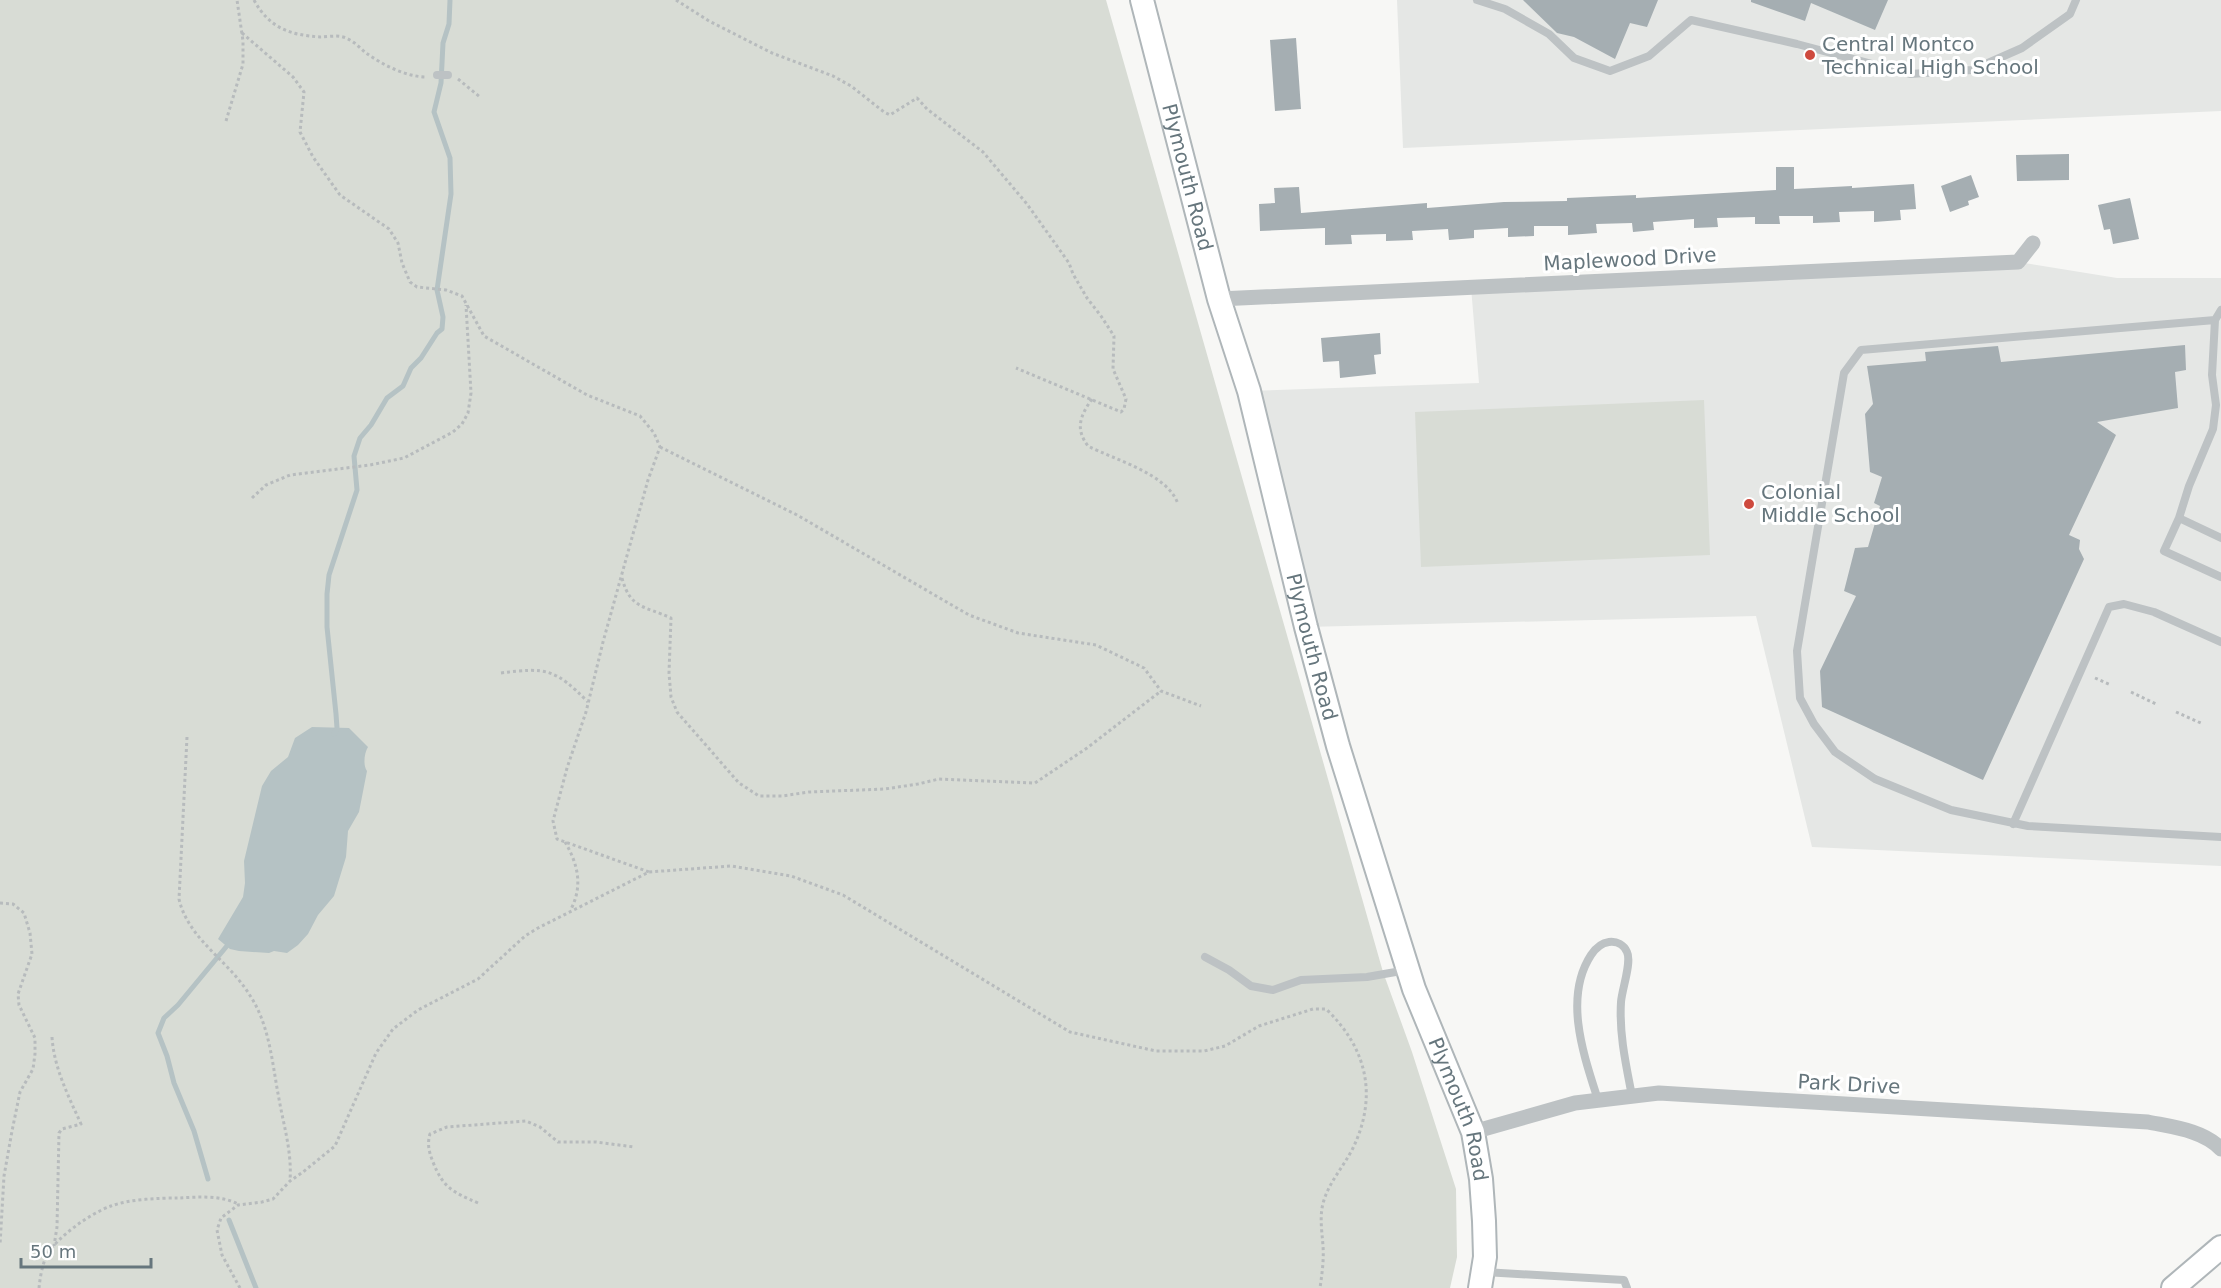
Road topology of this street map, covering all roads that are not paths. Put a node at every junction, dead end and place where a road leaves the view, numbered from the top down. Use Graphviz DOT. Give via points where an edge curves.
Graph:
graph roads {
  1 [pos="1142,0"];
  2 [pos="1477,0"];
  3 [pos="2076,0"];
  4 [pos="437,75"];
  5 [pos="448,75"];
  6 [pos="2033,243"];
  7 [pos="1219,299"];
  8 [pos="2221,310"];
  9 [pos="2215,320"];
  10 [pos="2179,518"];
  11 [pos="2221,538"];
  12 [pos="2221,577"];
  13 [pos="2221,642"];
  14 [pos="2013,824"];
  15 [pos="2221,837"];
  16 [pos="1205,957"];
  17 [pos="1408,970"];
  18 [pos="1632,1096"];
  19 [pos="1598,1100"];
  20 [pos="1473,1132"];
  21 [pos="2221,1149"];
  22 [pos="2216,1253"];
  23 [pos="1482,1280"];
  24 [pos="1627,1288"];
  25 [pos="2173,1288"];
  1 -- 7 [label="street, Plymouth Road"];
  2 -- 3 [label="lane" via="1505,9 1549,34 1574,58 1610,70 1649,56 1691,20 1910,74 1972,70 2022,48 2070,14"];
  4 -- 5 [label="lane"];
  6 -- 7 [label="street, Maplewood Drive" via="2018,262"];
  7 -- 17 [label="street, Plymouth Road" via="1249,391 1338,746"];
  8 -- 9 [label="lane"];
  9 -- 10 [label="lane" via="2213,429"];
  9 -- 14 [label="lane" via="1861,350 1844,373 1797,651 1800,698 1835,752 1875,779 1951,810"];
  10 -- 11 [label="lane"];
  10 -- 12 [label="lane" via="2164,551"];
  13 -- 14 [label="lane" via="2154,612 2124,604 2109,607"];
  14 -- 15 [label="lane"];
  16 -- 17 [label="lane" via="1251,986 1273,990 1300,980 1367,977"];
  17 -- 20 [label="street, Plymouth Road"];
  18 -- 19 [label="street, Park Drive"];
  18 -- 19 [label="lane" via="1621,1023 1629,959 1618,943 1603,943 1585,964 1577,1023"];
  18 -- 21 [label="street, Park Drive" via="1659,1093 2148,1122 2186,1129"];
  19 -- 20 [label="street, Park Drive"];
  20 -- 23 [label="street, Plymouth Road" via="1484,1221"];
  22 -- 25 [label="street"];
  23 -- 24 [label="lane" via="1624,1280"];
}
